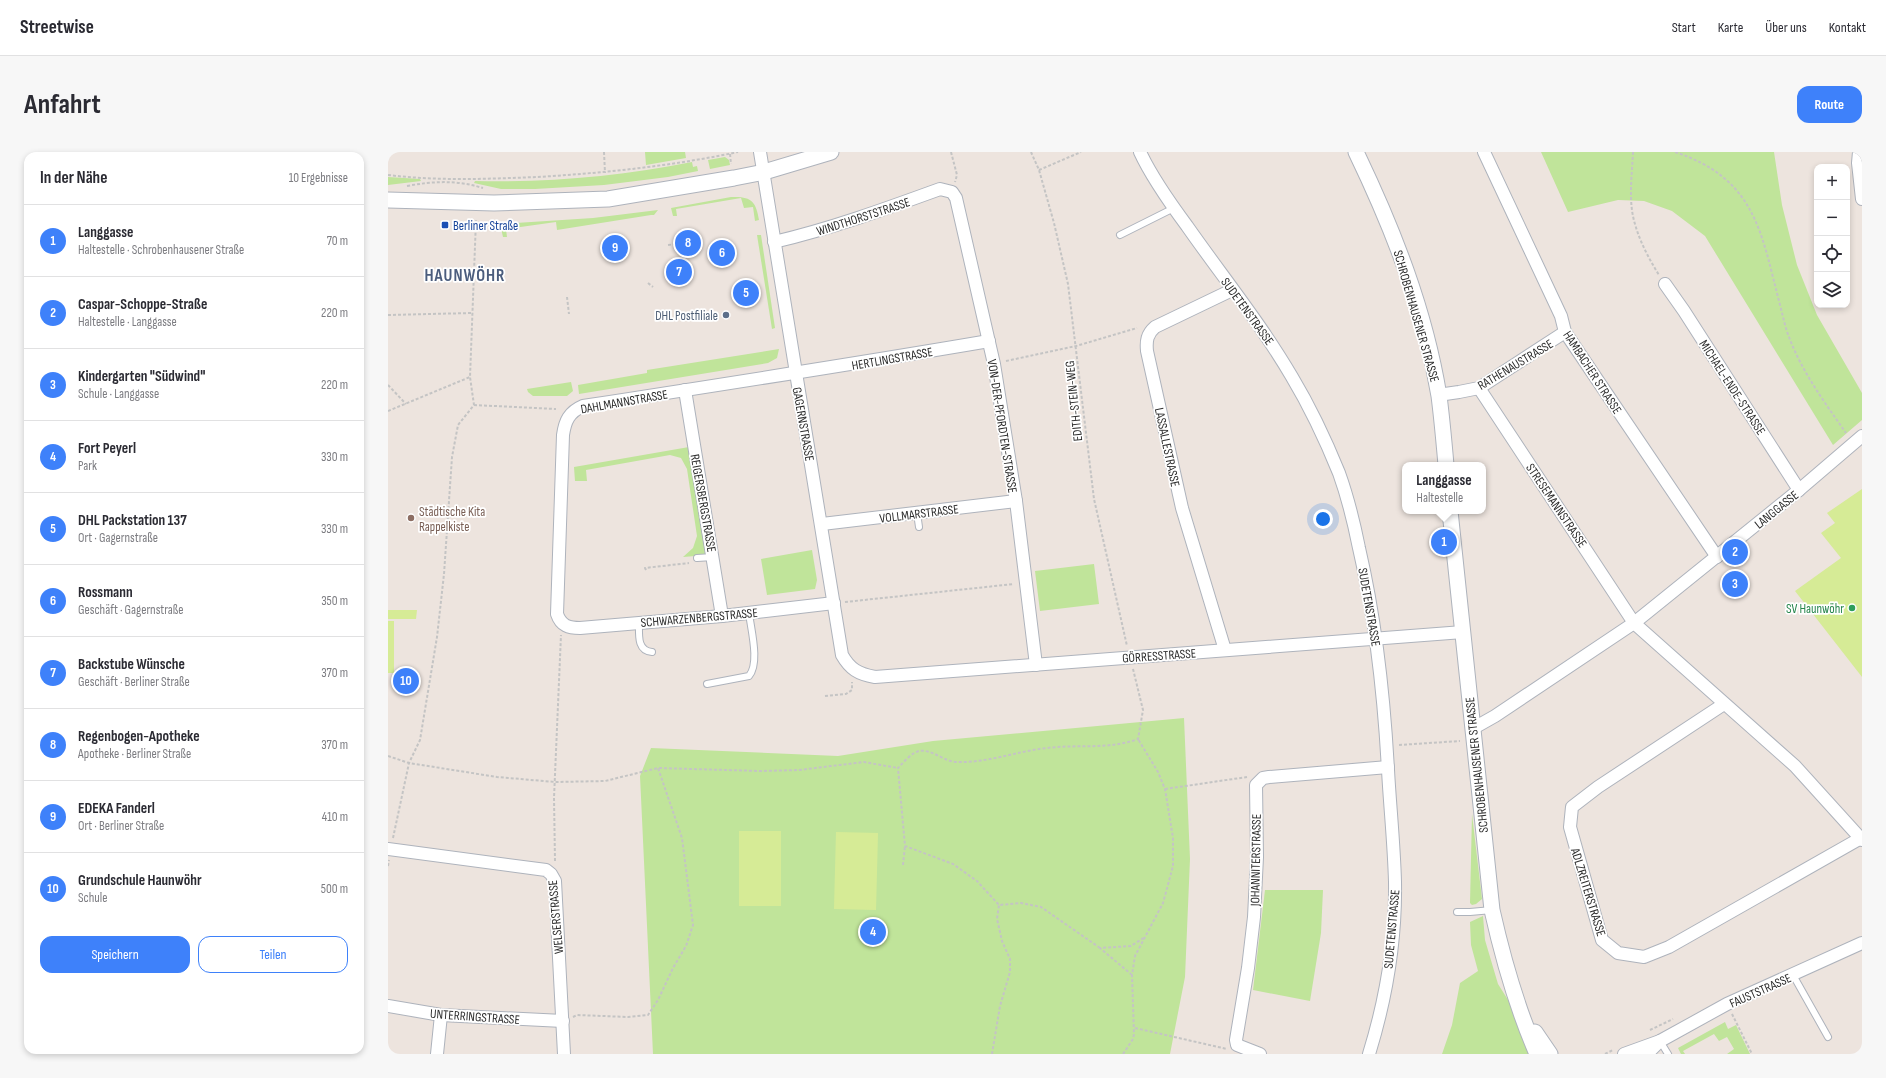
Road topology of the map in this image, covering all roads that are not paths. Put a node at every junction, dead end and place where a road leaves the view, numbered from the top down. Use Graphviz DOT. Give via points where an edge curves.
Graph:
graph roads {
  1 [pos="760,152"];
  2 [pos="831,152"];
  3 [pos="1140,152"];
  4 [pos="1356,152"];
  5 [pos="1484,152"];
  6 [pos="1859,152"];
  7 [pos="764,172"];
  8 [pos="952,192"];
  9 [pos="1862,199"];
  10 [pos="388,200"];
  11 [pos="1174,208"];
  12 [pos="1120,235"];
  13 [pos="774,242"];
  14 [pos="1665,284"];
  15 [pos="1232,290"];
  16 [pos="1566,332"];
  17 [pos="989,341"];
  18 [pos="795,373"];
  19 [pos="1479,388"];
  20 [pos="685,390"];
  21 [pos="1438,395"];
  22 [pos="1858,440"];
  23 [pos="1446,462"];
  24 [pos="1799,490"];
  25 [pos="1016,501"];
  26 [pos="917,513"];
  27 [pos="1450,514"];
  28 [pos="822,524"];
  29 [pos="919,527"];
  30 [pos="713,557"];
  31 [pos="1717,557"];
  32 [pos="697,558"];
  33 [pos="834,603"];
  34 [pos="749,613"];
  35 [pos="722,616"];
  36 [pos="639,623"];
  37 [pos="563,624"];
  38 [pos="1634,624"];
  39 [pos="1463,632"];
  40 [pos="1376,639"];
  41 [pos="1225,650"];
  42 [pos="652,652"];
  43 [pos="1036,665"];
  44 [pos="853,675"];
  45 [pos="707,684"];
  46 [pos="1724,704"];
  47 [pos="1473,735"];
  48 [pos="1388,767"];
  49 [pos="1861,839"];
  50 [pos="390,849"];
  51 [pos="1492,910"];
  52 [pos="1457,912"];
  53 [pos="1862,943"];
  54 [pos="1793,975"];
  55 [pos="388,1006"];
  56 [pos="1523,1014"];
  57 [pos="441,1015"];
  58 [pos="563,1021"];
  59 [pos="1828,1037"];
  60 [pos="1660,1041"];
  61 [pos="437,1054"];
  62 [pos="564,1054"];
  63 [pos="1260,1054"];
  64 [pos="1369,1054"];
  65 [pos="1537,1054"];
  66 [pos="1550,1054"];
  67 [pos="1624,1054"];
  68 [pos="1647,1054"];
  69 [pos="1668,1054"];
  1 -- 7 [label="street, GAGERNSTRASSE"];
  2 -- 7 [label="street"];
  3 -- 11 [label="street, SUDETENSTRASSE"];
  4 -- 21 [label="street, SCHROBENHAUSENER STRASSE" via="1399,248"];
  5 -- 16 [label="street, HAMBACHER STRASSE" via="1561,316"];
  6 -- 9 [label="street"];
  7 -- 10 [label="street" via="608,199 494,203"];
  7 -- 13 [label="street, GAGERNSTRASSE"];
  8 -- 13 [label="street, WINDTHORSTSTRASSE" via="940,190 811,233"];
  8 -- 17 [label="street, VON-DER-PFORDTEN-STRASSE" via="956,198"];
  11 -- 12 [label="lane"];
  11 -- 15 [label="street, SUDETENSTRASSE"];
  13 -- 18 [label="street, GAGERNSTRASSE"];
  14 -- 24 [label="street, MICHAEL-ENDE-STRASSE"];
  15 -- 40 [label="street, SUDETENSTRASSE" via="1253,316 1293,378 1312,413 1339,474 1364,568"];
  15 -- 41 [label="street, LASSALLESTRASSE" via="1155,327 1147,340 1147,351 1182,508"];
  16 -- 19 [label="street, RATHENAUSTRASSE"];
  16 -- 31 [label="street, HAMBACHER STRASSE"];
  17 -- 18 [label="street, HERTLINGSTRASSE"];
  17 -- 25 [label="street, VON-DER-PFORDTEN-STRASSE"];
  18 -- 20 [label="street, DAHLMANNSTRASSE"];
  18 -- 28 [label="street, GAGERNSTRASSE"];
  19 -- 21 [label="street, RATHENAUSTRASSE"];
  19 -- 38 [label="street, STRESEMANNSTRASSE"];
  20 -- 30 [label="street, REIGERSBERGSTRASSE"];
  20 -- 37 [label="street, DAHLMANNSTRASSE" via="583,406 567,419 563,435 557,614"];
  21 -- 23 [label="street, SCHROBENHAUSENER STRASSE"];
  22 -- 24 [label="street, LANGGASSE"];
  24 -- 31 [label="street, LANGGASSE"];
  25 -- 26 [label="street, VOLLMARSTRASSE"];
  25 -- 43 [label="street, VON-DER-PFORDTEN-STRASSE"];
  26 -- 28 [label="street, VOLLMARSTRASSE"];
  26 -- 29 [label="lane"];
  27 -- 39 [label="street, SCHROBENHAUSENER STRASSE"];
  28 -- 33 [label="street, GAGERNSTRASSE"];
  30 -- 32 [label="lane"];
  30 -- 35 [label="street, REIGERSBERGSTRASSE"];
  31 -- 38 [label="street, LANGGASSE"];
  33 -- 34 [label="street, SCHWARZENBERGSTRASSE"];
  33 -- 44 [label="street, GAGERNSTRASSE" via="842,655"];
  34 -- 35 [label="street, SCHWARZENBERGSTRASSE"];
  34 -- 45 [label="lane" via="755,658 753,671 749,676"];
  35 -- 36 [label="street, SCHWARZENBERGSTRASSE"];
  36 -- 37 [label="street, SCHWARZENBERGSTRASSE" via="580,628 571,628"];
  36 -- 42 [label="lane" via="641,646 644,650"];
  38 -- 46 [label="street, STRESEMANNSTRASSE"];
  38 -- 47 [label="street, LANGGASSE" via="1495,716"];
  39 -- 40 [label="street, GÖRRESSTRASSE"];
  39 -- 47 [label="street, SCHROBENHAUSENER STRASSE"];
  40 -- 41 [label="street, GÖRRESSTRASSE"];
  40 -- 48 [label="street, SUDETENSTRASSE"];
  41 -- 43 [label="street, GÖRRESSTRASSE"];
  43 -- 44 [label="street, GÖRRESSTRASSE" via="875,677"];
  46 -- 49 [label="street, STRESEMANNSTRASSE" via="1795,766"];
  46 -- 49 [label="street, ADLZREITERSTRASSE" via="1572,807 1570,827 1602,940 1618,953 1644,957 1663,949"];
  47 -- 51 [label="street, SCHROBENHAUSENER STRASSE"];
  48 -- 63 [label="street, JOHANNITERSTRASSE" via="1269,776 1256,785 1257,857 1254,917 1236,1040 1237,1046"];
  48 -- 64 [label="street, SUDETENSTRASSE" via="1395,884 1392,939 1388,977 1379,1022"];
  50 -- 58 [label="street, WELSERSTRASSE" via="546,870 551,874 555,881"];
  51 -- 52 [label="lane"];
  51 -- 56 [label="street, SCHROBENHAUSENER STRASSE" via="1500,945"];
  53 -- 54 [label="street, FAUSTSTRASSE"];
  54 -- 59 [label="lane"];
  54 -- 60 [label="street, FAUSTSTRASSE" via="1727,1004"];
  55 -- 57 [label="street, UNTERRINGSTRASSE"];
  56 -- 65 [label="street, SCHROBENHAUSENER STRASSE"];
  56 -- 66 [label="street, SCHROBENHAUSENER STRASSE"];
  57 -- 58 [label="street, UNTERRINGSTRASSE"];
  57 -- 61 [label="street"];
  58 -- 62 [label="street, WELSERSTRASSE"];
  60 -- 67 [label="street, FAUSTSTRASSE"];
  60 -- 68 [label="street, FAUSTSTRASSE"];
  60 -- 69 [label="lane"];
}
